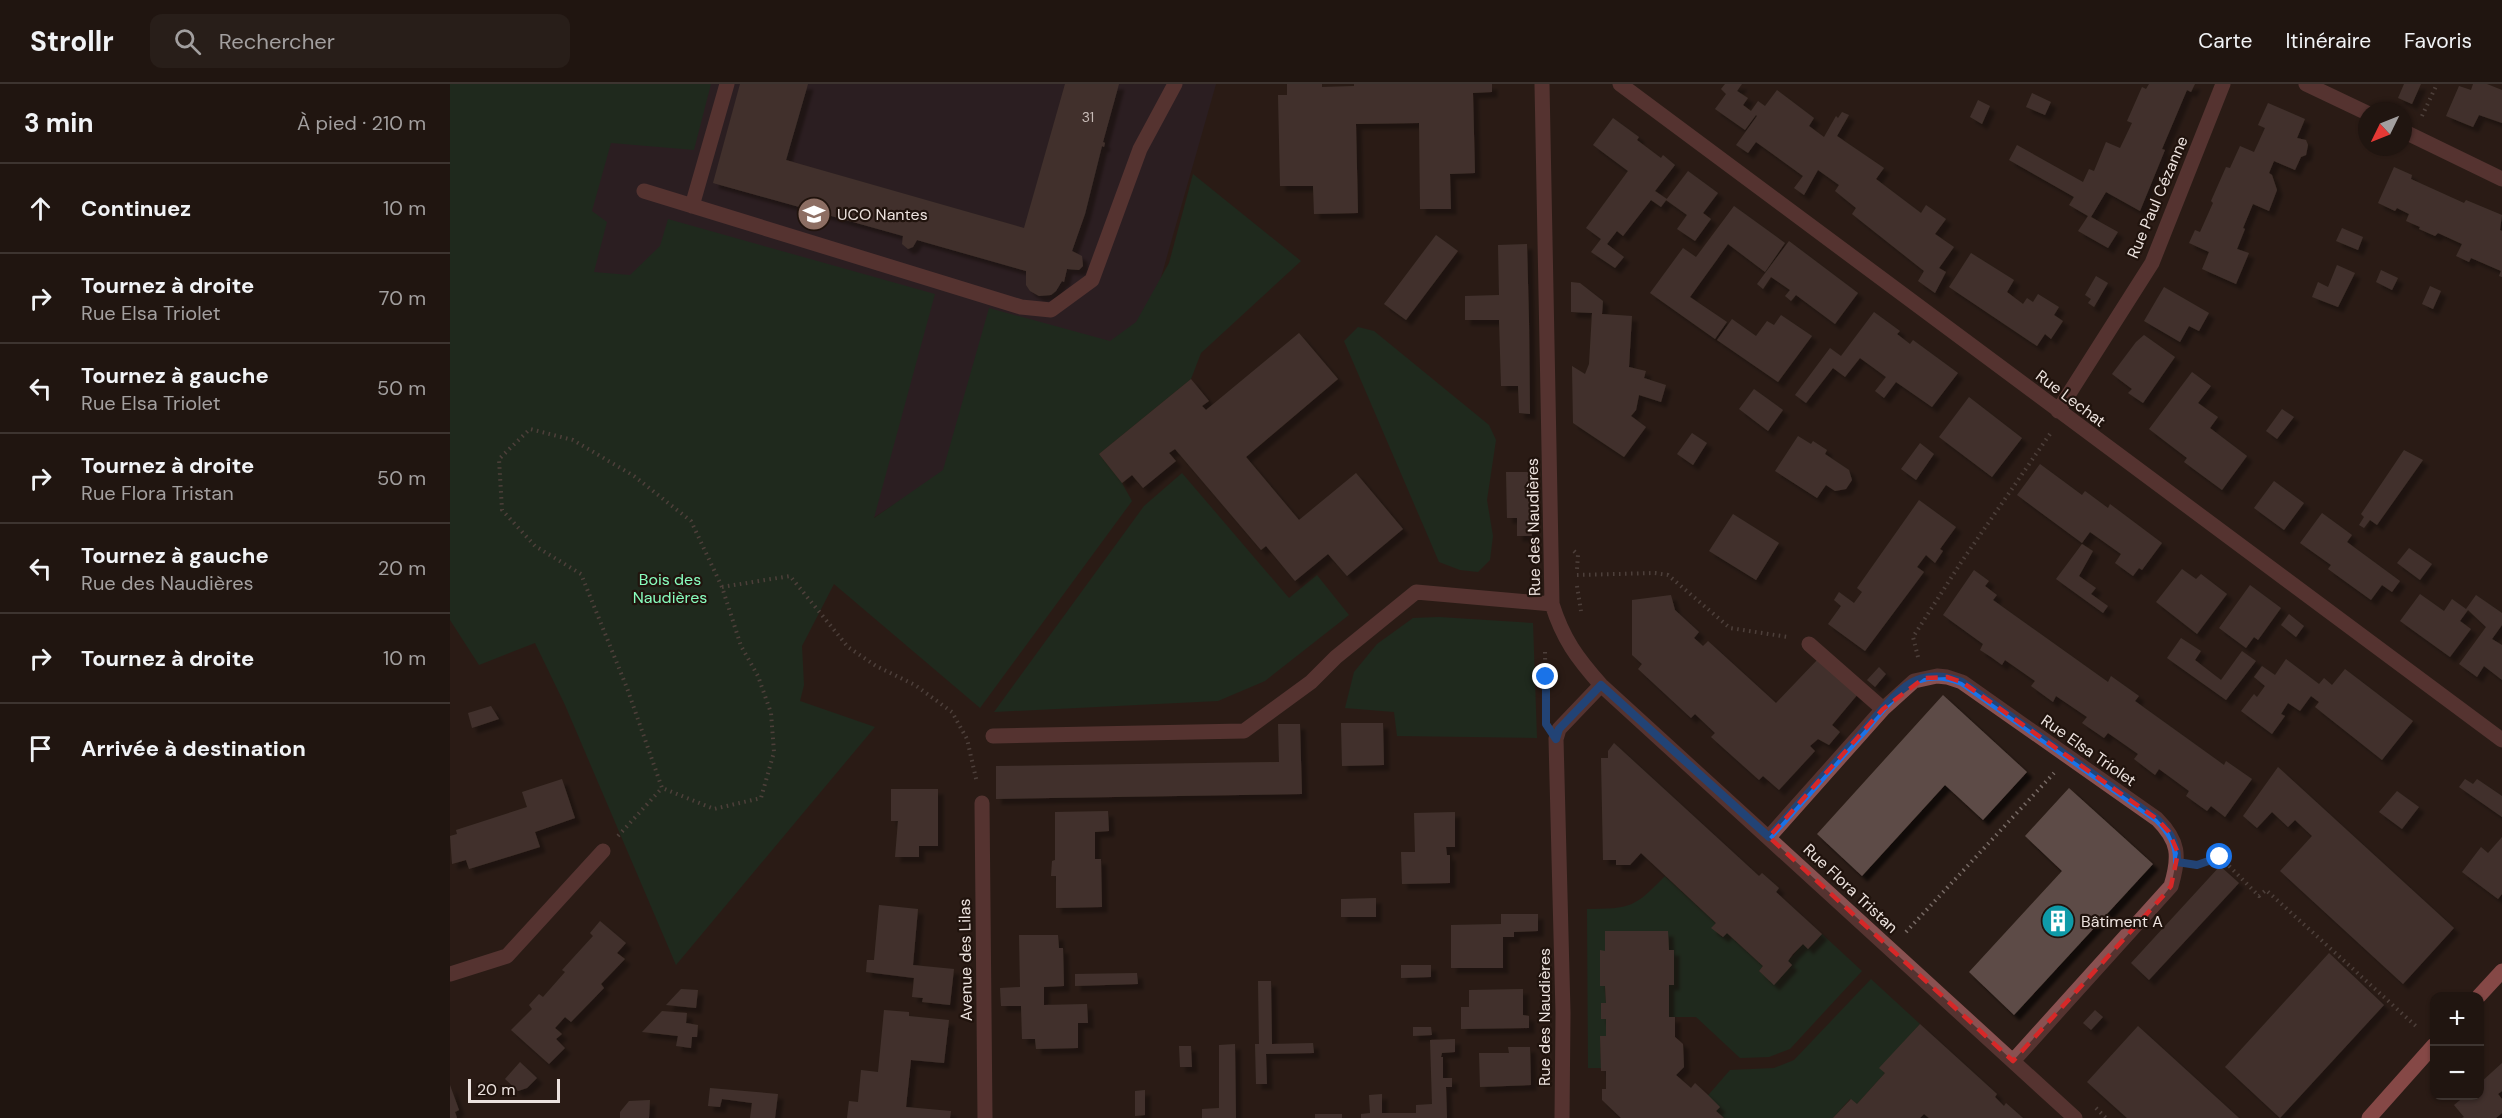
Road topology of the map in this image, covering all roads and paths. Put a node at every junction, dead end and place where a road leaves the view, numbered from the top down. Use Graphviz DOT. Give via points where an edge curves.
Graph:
graph roads {
  1 [pos="727,84"];
  2 [pos="1175,84"];
  3 [pos="1542,84"];
  4 [pos="1620,84"];
  5 [pos="2223,84"];
  6 [pos="2306,84"];
  7 [pos="2437,84"];
  8 [pos="2358,109"];
  9 [pos="2412,126"];
  10 [pos="2412,135"];
  11 [pos="2502,179"];
  12 [pos="644,190"];
  13 [pos="692,206"];
  14 [pos="2061,413"];
  15 [pos="1552,536"];
  16 [pos="1577,575"];
  17 [pos="722,587"];
  18 [pos="1552,604"];
  19 [pos="1584,618"];
  20 [pos="1809,644"];
  21 [pos="1545,645"];
  22 [pos="1924,678"];
  23 [pos="1601,685"];
  24 [pos="1883,709"];
  25 [pos="993,736"];
  26 [pos="1556,739"];
  27 [pos="2502,740"];
  28 [pos="2067,755"];
  29 [pos="662,788"];
  30 [pos="982,802"];
  31 [pos="1769,837"];
  32 [pos="603,852"];
  33 [pos="2177,862"];
  34 [pos="1897,925"];
  35 [pos="2502,971"];
  36 [pos="450,974"];
  37 [pos="2483,992"];
  38 [pos="2421,1030"];
  39 [pos="2433,1046"];
  40 [pos="2013,1061"];
  41 [pos="2091,1104"];
  42 [pos="2368,1117"];
  43 [pos="985,1118"];
  44 [pos="1562,1118"];
  45 [pos="2075,1118"];
  46 [pos="2106,1118"];
  1 -- 13 [label="street"];
  2 -- 13 [label="street" via="1140,149 1092,280 1051,310 1021,307"];
  3 -- 15 [label="street, Rue des Naudières"];
  4 -- 14 [label="street, Rue Lechat"];
  5 -- 14 [label="street, Rue Paul Cézanne" via="2152,262"];
  6 -- 8 [label="street"];
  7 -- 9 [label="path"];
  10 -- 11 [label="street"];
  12 -- 13 [label="street"];
  14 -- 22 [label="path" via="1913,637"];
  14 -- 27 [label="street, Rue Lechat"];
  15 -- 16 [label="path" via="1578,555"];
  15 -- 18 [label="street, Rue des Naudières"];
  16 -- 19 [label="path"];
  16 -- 20 [label="path" via="1668,575 1730,628 1790,637"];
  17 -- 29 [label="path" via="741,646 759,676 771,713 774,752 761,798 714,809"];
  17 -- 29 [label="path" via="692,521 634,476 573,440 530,429 499,459 502,510 535,546 581,574"];
  17 -- 30 [label="path" via="790,576 848,647 915,685 952,712 967,739"];
  18 -- 23 [label="street, Rue des Naudières" via="1557,624 1578,660"];
  18 -- 25 [label="street" via="1416,592 1311,682 1244,731"];
  20 -- 24 [label="street"];
  21 -- 26 [label="path" via="1546,724"];
  22 -- 24 [label="street" via="1914,681"];
  22 -- 28 [label="street, Rue Elsa Triolet" via="1947,677 1962,682"];
  23 -- 26 [label="street" via="1559,729"];
  23 -- 31 [label="street, Rue Flora Tristan"];
  24 -- 31 [label="street"];
  26 -- 44 [label="street, Rue des Naudières"];
  28 -- 33 [label="street, Rue Elsa Triolet" via="2157,819 2169,832 2178,853"];
  28 -- 34 [label="path" via="1906,933"];
  29 -- 32 [label="path"];
  30 -- 43 [label="street, Avenue des Lilas"];
  31 -- 40 [label="street, Rue Flora Tristan"];
  32 -- 36 [label="street" via="507,956"];
  33 -- 38 [label="path" via="2197,865 2220,857 2259,896 2266,890"];
  33 -- 40 [label="street" via="2171,886 2163,896"];
  35 -- 37 [label="main road"];
  39 -- 42 [label="main road"];
  40 -- 45 [label="street, Rue Flora Tristan"];
  41 -- 46 [label="path"];
}
